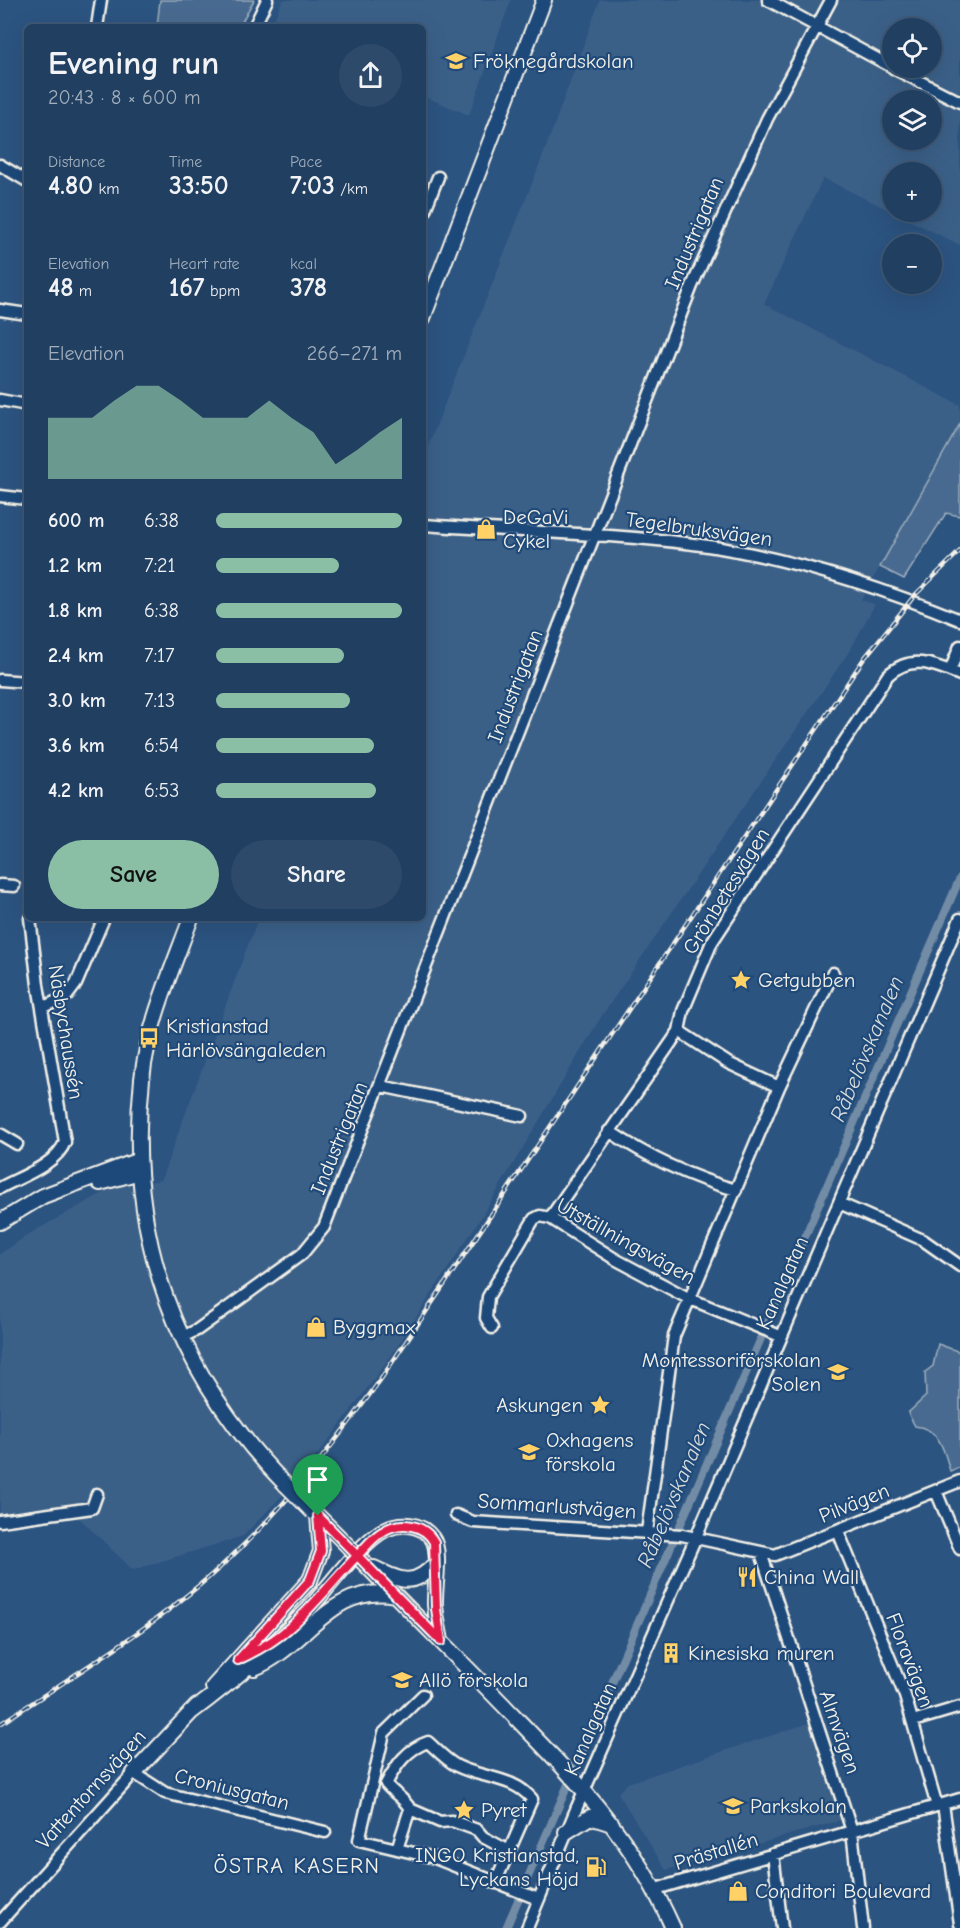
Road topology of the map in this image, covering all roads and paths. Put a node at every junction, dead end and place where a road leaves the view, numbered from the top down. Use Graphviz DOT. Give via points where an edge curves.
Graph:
graph roads {
  1 [pos="101,0"];
  2 [pos="267,0"];
  3 [pos="544,0"];
  4 [pos="768,0"];
  5 [pos="831,0"];
  6 [pos="97,24"];
  7 [pos="255,24"];
  8 [pos="815,28"];
  9 [pos="882,62"];
  10 [pos="913,78"];
  11 [pos="960,102"];
  12 [pos="0,165"];
  13 [pos="438,177"];
  14 [pos="24,179"];
  15 [pos="426,207"];
  16 [pos="0,310"];
  17 [pos="426,310"];
  18 [pos="24,314"];
  19 [pos="0,400"];
  20 [pos="24,404"];
  21 [pos="0,496"];
  22 [pos="24,499"];
  23 [pos="426,525"];
  24 [pos="595,535"];
  25 [pos="960,620"];
  26 [pos="960,646"];
  27 [pos="955,673"];
  28 [pos="0,680"];
  29 [pos="24,682"];
  30 [pos="0,885"];
  31 [pos="14,886"];
  32 [pos="960,918"];
  33 [pos="30,921"];
  34 [pos="103,921"];
  35 [pos="190,921"];
  36 [pos="833,973"];
  37 [pos="42,1008"];
  38 [pos="679,1031"];
  39 [pos="381,1086"];
  40 [pos="779,1087"];
  41 [pos="522,1116"];
  42 [pos="609,1131"];
  43 [pos="0,1134"];
  44 [pos="17,1144"];
  45 [pos="140,1166"];
  46 [pos="0,1188"];
  47 [pos="736,1190"];
  48 [pos="839,1203"];
  49 [pos="550,1218"];
  50 [pos="0,1222"];
  51 [pos="960,1266"];
  52 [pos="688,1298"];
  53 [pos="492,1328"];
  54 [pos="780,1336"];
  55 [pos="182,1337"];
  56 [pos="960,1481"];
  57 [pos="936,1491"];
  58 [pos="97,1494"];
  59 [pos="315,1514"];
  60 [pos="456,1515"];
  61 [pos="0,1521"];
  62 [pos="838,1531"];
  63 [pos="647,1532"];
  64 [pos="696,1537"];
  65 [pos="960,1549"];
  66 [pos="761,1553"];
  67 [pos="364,1563"];
  68 [pos="436,1563"];
  69 [pos="395,1595"];
  70 [pos="441,1641"];
  71 [pos="242,1665"];
  72 [pos="423,1695"];
  73 [pos="960,1707"];
  74 [pos="913,1721"];
  75 [pos="134,1773"];
  76 [pos="585,1788"];
  77 [pos="960,1799"];
  78 [pos="940,1805"];
  79 [pos="410,1809"];
  80 [pos="615,1826"];
  81 [pos="852,1831"];
  82 [pos="325,1832"];
  83 [pos="566,1832"];
  84 [pos="397,1849"];
  85 [pos="509,1851"];
  86 [pos="774,1854"];
  87 [pos="495,1883"];
  88 [pos="656,1889"];
  89 [pos="538,1899"];
  90 [pos="0,1922"];
  91 [pos="960,1924"];
  92 [pos="527,1928"];
  93 [pos="673,1928"];
  94 [pos="782,1928"];
  95 [pos="863,1928"];
  1 -- 6 [label="street"];
  2 -- 7 [label="street"];
  3 -- 17 [label="main road"];
  4 -- 8 [label="street"];
  5 -- 8 [label="street, Industrigatan"];
  8 -- 9 [label="street"];
  8 -- 24 [label="street, Industrigatan" via="728,201"];
  10 -- 11 [label="street"];
  12 -- 14 [label="street"];
  13 -- 15 [label="street"];
  16 -- 18 [label="street"];
  19 -- 20 [label="street"];
  21 -- 22 [label="street"];
  23 -- 24 [label="street, Tegelbruksvägen"];
  24 -- 25 [label="street, Tegelbruksvägen" via="709,546 774,559 847,579"];
  24 -- 39 [label="street, Industrigatan"];
  26 -- 27 [label="street, Grönbetesvägen"];
  27 -- 38 [label="street, Grönbetesvägen" via="911,661 900,664 888,675 712,942 683,1011"];
  28 -- 29 [label="street"];
  30 -- 31 [label="street"];
  32 -- 48 [label="street, Kanalgatan"];
  33 -- 37 [label="street, Näsbychaussén"];
  34 -- 37 [label="street" via="76,984 67,996"];
  35 -- 45 [label="main road" via="149,1038 142,1078"];
  36 -- 40 [label="street"];
  37 -- 46 [label="street, Näsbychaussén" via="65,1138 61,1150 50,1161"];
  38 -- 40 [label="street" via="728,1063"];
  38 -- 42 [label="street, Grönbetesvägen"];
  39 -- 41 [label="street"];
  39 -- 55 [label="street, Industrigatan" via="316,1239 293,1261"];
  40 -- 47 [label="street"];
  42 -- 47 [label="street" via="672,1169"];
  42 -- 49 [label="street, Grönbetesvägen"];
  43 -- 44 [label="street"];
  45 -- 50 [label="main road" via="43,1197"];
  45 -- 55 [label="main road" via="152,1258"];
  47 -- 52 [label="street"];
  48 -- 51 [label="street" via="923,1240"];
  48 -- 54 [label="street, Kanalgatan"];
  49 -- 52 [label="street, Utställningsvägen"];
  49 -- 53 [label="street, Utställningsvägen" via="534,1219 488,1297 486,1318"];
  52 -- 54 [label="street, Utställningsvägen"];
  52 -- 63 [label="street" via="674,1336"];
  54 -- 64 [label="street, Kanalgatan"];
  55 -- 59 [label="main road, bridge" via="233,1424"];
  56 -- 57 [label="street, Pilvägen"];
  57 -- 62 [label="street, Pilvägen"];
  57 -- 65 [label="street"];
  58 -- 61 [label="street" via="92,1508"];
  59 -- 67 [label="main road, bridge"];
  59 -- 71 [label="main road" via="321,1551 310,1580"];
  60 -- 63 [label="street, Sommarlustvägen" via="472,1521"];
  62 -- 66 [label="street, Pilvägen" via="775,1555"];
  62 -- 74 [label="street, Floravägen"];
  63 -- 64 [label="street, Sommarlustvägen"];
  64 -- 66 [label="street, Sommarlustvägen"];
  64 -- 76 [label="street, Kanalgatan"];
  66 -- 81 [label="street, Almvägen"];
  67 -- 68 [label="main road" via="407,1580 420,1578"];
  67 -- 69 [label="main road"];
  68 -- 70 [label="main road, Vattentornsvägen"];
  68 -- 71 [label="main road, Vattentornsvägen" via="434,1542 422,1529 407,1525 387,1529 375,1537 308,1610"];
  69 -- 70 [label="main road"];
  69 -- 71 [label="main road" via="375,1592 353,1597 265,1663"];
  70 -- 76 [label="main road"];
  71 -- 75 [label="main road, Vattentornsvägen"];
  72 -- 84 [label="street" via="384,1733 359,1840"];
  73 -- 74 [label="street"];
  74 -- 78 [label="street, Floravägen"];
  75 -- 82 [label="street, Croniusgatan" via="165,1793"];
  75 -- 90 [label="street, Vattentornsvägen"];
  76 -- 80 [label="main road"];
  76 -- 83 [label="street, Kanalgatan"];
  77 -- 78 [label="street, Prästallén"];
  78 -- 81 [label="street, Prästallén"];
  78 -- 91 [label="street, Floravägen"];
  79 -- 84 [label="street"];
  79 -- 85 [label="street" via="440,1822 452,1821 477,1830"];
  79 -- 85 [label="street" via="405,1799 395,1795 386,1784 395,1767 416,1746 428,1742 454,1765 522,1786 532,1799"];
  80 -- 83 [label="main road" via="590,1817"];
  80 -- 88 [label="main road"];
  81 -- 86 [label="street, Prästallén"];
  81 -- 95 [label="street, Almvägen"];
  83 -- 89 [label="street, Kanalgatan"];
  84 -- 87 [label="street" via="435,1858"];
  85 -- 87 [label="street"];
  86 -- 88 [label="street, Prästallén"];
  86 -- 94 [label="street"];
  87 -- 89 [label="street"];
  88 -- 93 [label="main road"];
  89 -- 92 [label="street, Kanalgatan"];
}
